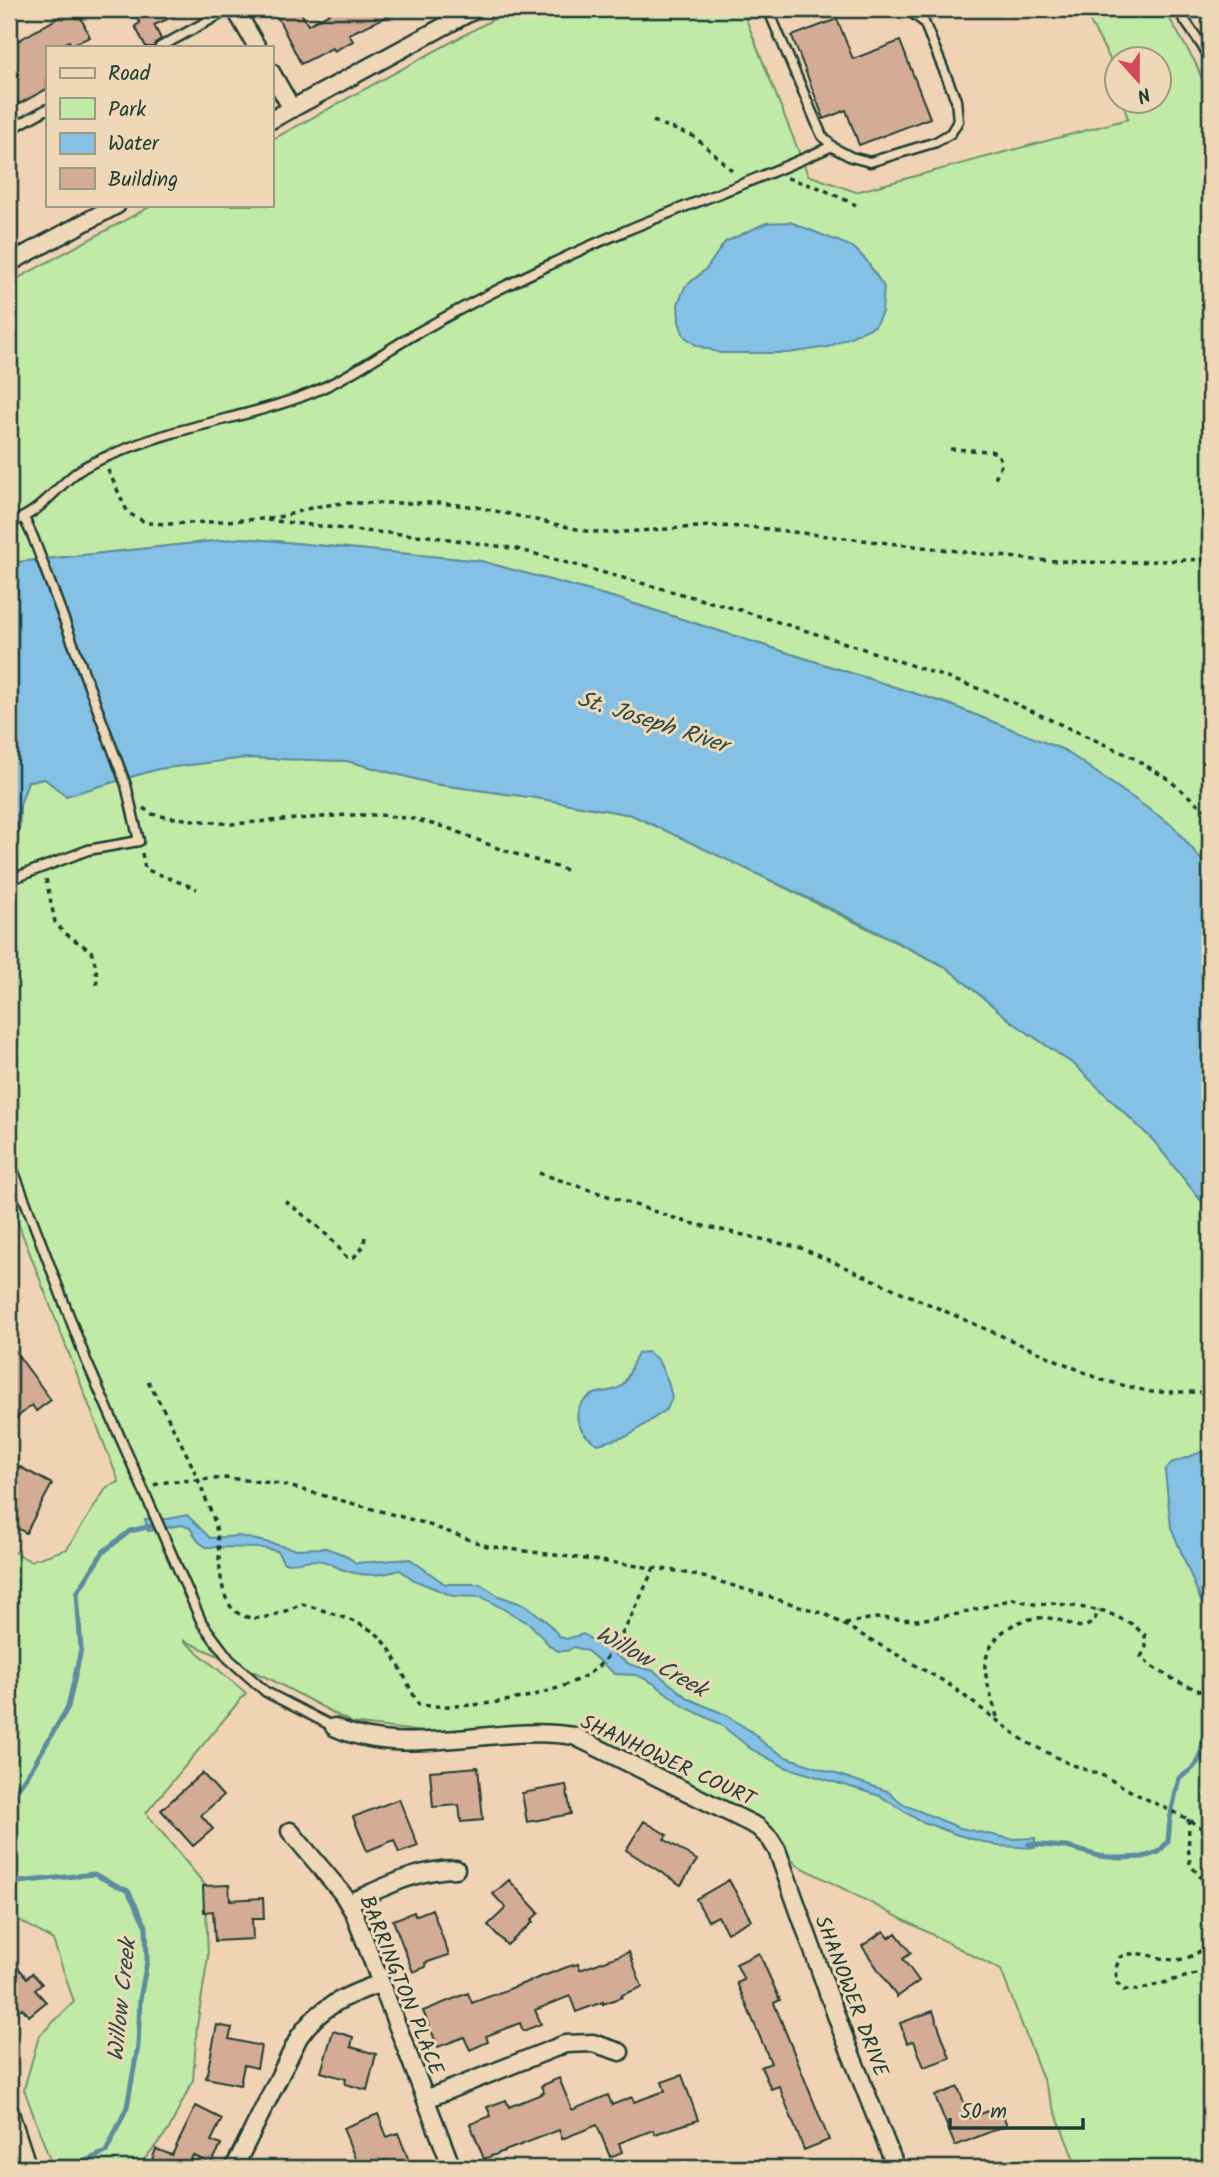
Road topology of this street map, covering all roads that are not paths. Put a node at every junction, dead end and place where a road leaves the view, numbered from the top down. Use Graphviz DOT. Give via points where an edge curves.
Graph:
graph roads {
  1 [pos="233,9"];
  2 [pos="476,9"];
  3 [pos="768,9"];
  4 [pos="907,9"];
  5 [pos="1177,9"];
  6 [pos="162,46"];
  7 [pos="256,46"];
  8 [pos="1210,57"];
  9 [pos="273,76"];
  10 [pos="292,109"];
  11 [pos="46,110"];
  12 [pos="273,119"];
  13 [pos="9,130"];
  14 [pos="832,146"];
  15 [pos="115,206"];
  16 [pos="9,263"];
  17 [pos="24,518"];
  18 [pos="9,523"];
  19 [pos="9,880"];
  20 [pos="9,1159"];
  21 [pos="334,1727"];
  22 [pos="290,1831"];
  23 [pos="770,1839"];
  24 [pos="456,1869"];
  25 [pos="348,1903"];
  26 [pos="381,1983"];
  27 [pos="620,2052"];
  28 [pos="426,2099"];
  29 [pos="9,2110"];
  30 [pos="28,2168"];
  31 [pos="234,2168"];
  32 [pos="452,2168"];
  33 [pos="896,2168"];
  1 -- 6 [label="lane"];
  1 -- 7 [label="street"];
  2 -- 10 [label="street"];
  3 -- 14 [label="lane" via="822,136"];
  4 -- 14 [label="lane" via="924,22 956,100 958,121 951,133 936,142 870,162"];
  5 -- 8 [label="lane"];
  9 -- 10 [label="street"];
  10 -- 12 [label="street"];
  11 -- 13 [label="lane"];
  14 -- 17 [label="lane" via="552,263 314,392 251,414 161,435 103,458 79,470"];
  15 -- 16 [label="street"];
  17 -- 18 [label="lane"];
  17 -- 19 [label="lane" via="126,785 139,841 88,850"];
  20 -- 21 [label="lane" via="86,1360 195,1609 229,1659 267,1692"];
  21 -- 23 [label="street, SHANHOWER COURT" via="351,1735 392,1741 549,1732 574,1736 758,1827"];
  22 -- 25 [label="street, BARRINGTON PLACE"];
  23 -- 33 [label="street, SHANOWER DRIVE"];
  24 -- 25 [label="street" via="416,1874"];
  25 -- 26 [label="street, BARRINGTON PLACE"];
  26 -- 28 [label="street, BARRINGTON PLACE"];
  26 -- 31 [label="street" via="339,1998 308,2023"];
  27 -- 28 [label="street" via="593,2043 565,2044"];
  28 -- 32 [label="street, BARRINGTON PLACE"];
  29 -- 30 [label="street"];
}
